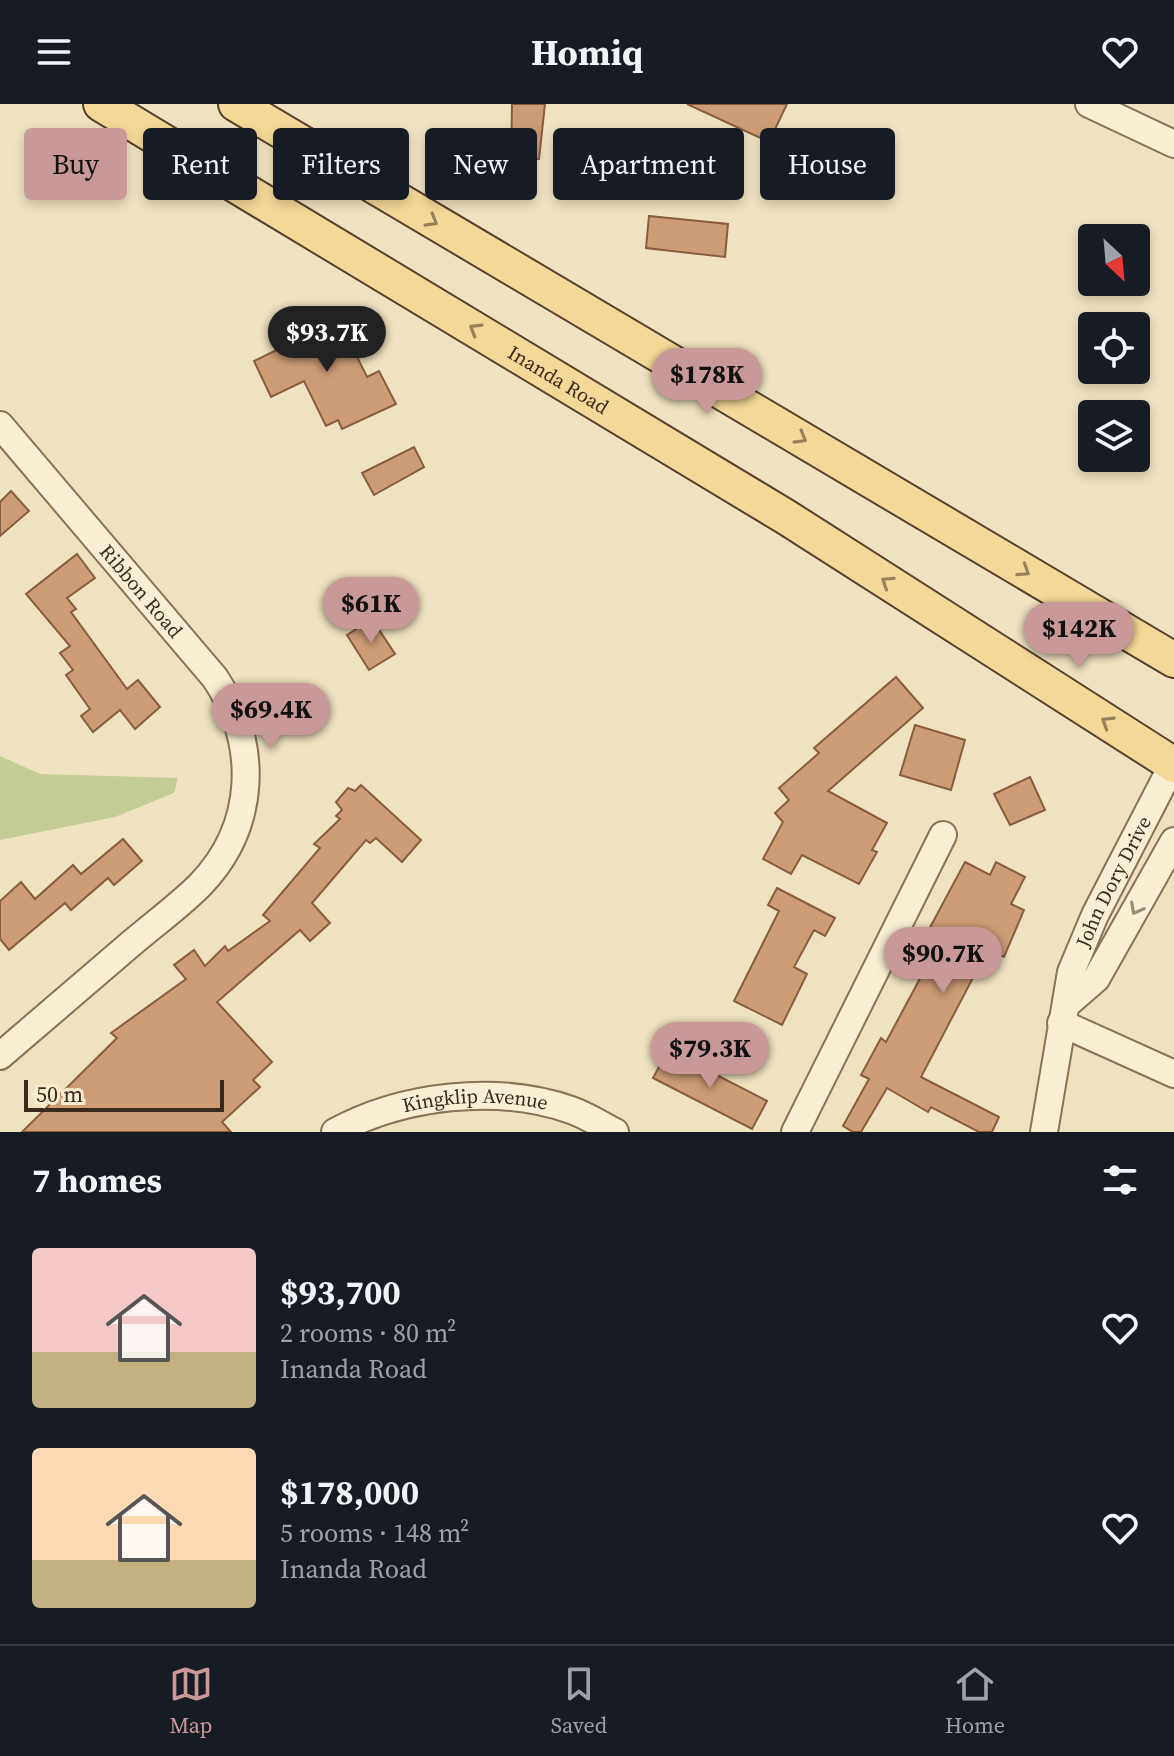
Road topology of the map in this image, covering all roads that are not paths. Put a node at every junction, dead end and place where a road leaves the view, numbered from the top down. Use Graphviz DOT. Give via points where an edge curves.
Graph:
graph roads {
  1 [pos="101,104"];
  2 [pos="236,104"];
  3 [pos="1089,104"];
  4 [pos="1174,144"];
  5 [pos="0,425"];
  6 [pos="1174,660"];
  7 [pos="1174,764"];
  8 [pos="943,835"];
  9 [pos="1174,841"];
  10 [pos="1064,1014"];
  11 [pos="0,1056"];
  12 [pos="1174,1074"];
  13 [pos="335,1132"];
  14 [pos="615,1132"];
  15 [pos="795,1132"];
  16 [pos="1044,1132"];
  7 -- 1 [label="main road, Inanda Road, one-way" via="786,517"];
  2 -- 6 [label="main road, one-way"];
  3 -- 4 [label="street"];
  5 -- 11 [label="street, Ribbon Road" via="215,678 243,731 247,788 232,839 200,885"];
  7 -- 10 [label="street, John Dory Drive" via="1095,915 1071,972"];
  8 -- 15 [label="street"];
  9 -- 10 [label="street, John Dory Drive, one-way" via="1096,979"];
  10 -- 12 [label="street"];
  10 -- 16 [label="street, John Dory Drive"];
  13 -- 14 [label="street, Kingklip Avenue" via="380,1113 475,1096 570,1110"];
}
